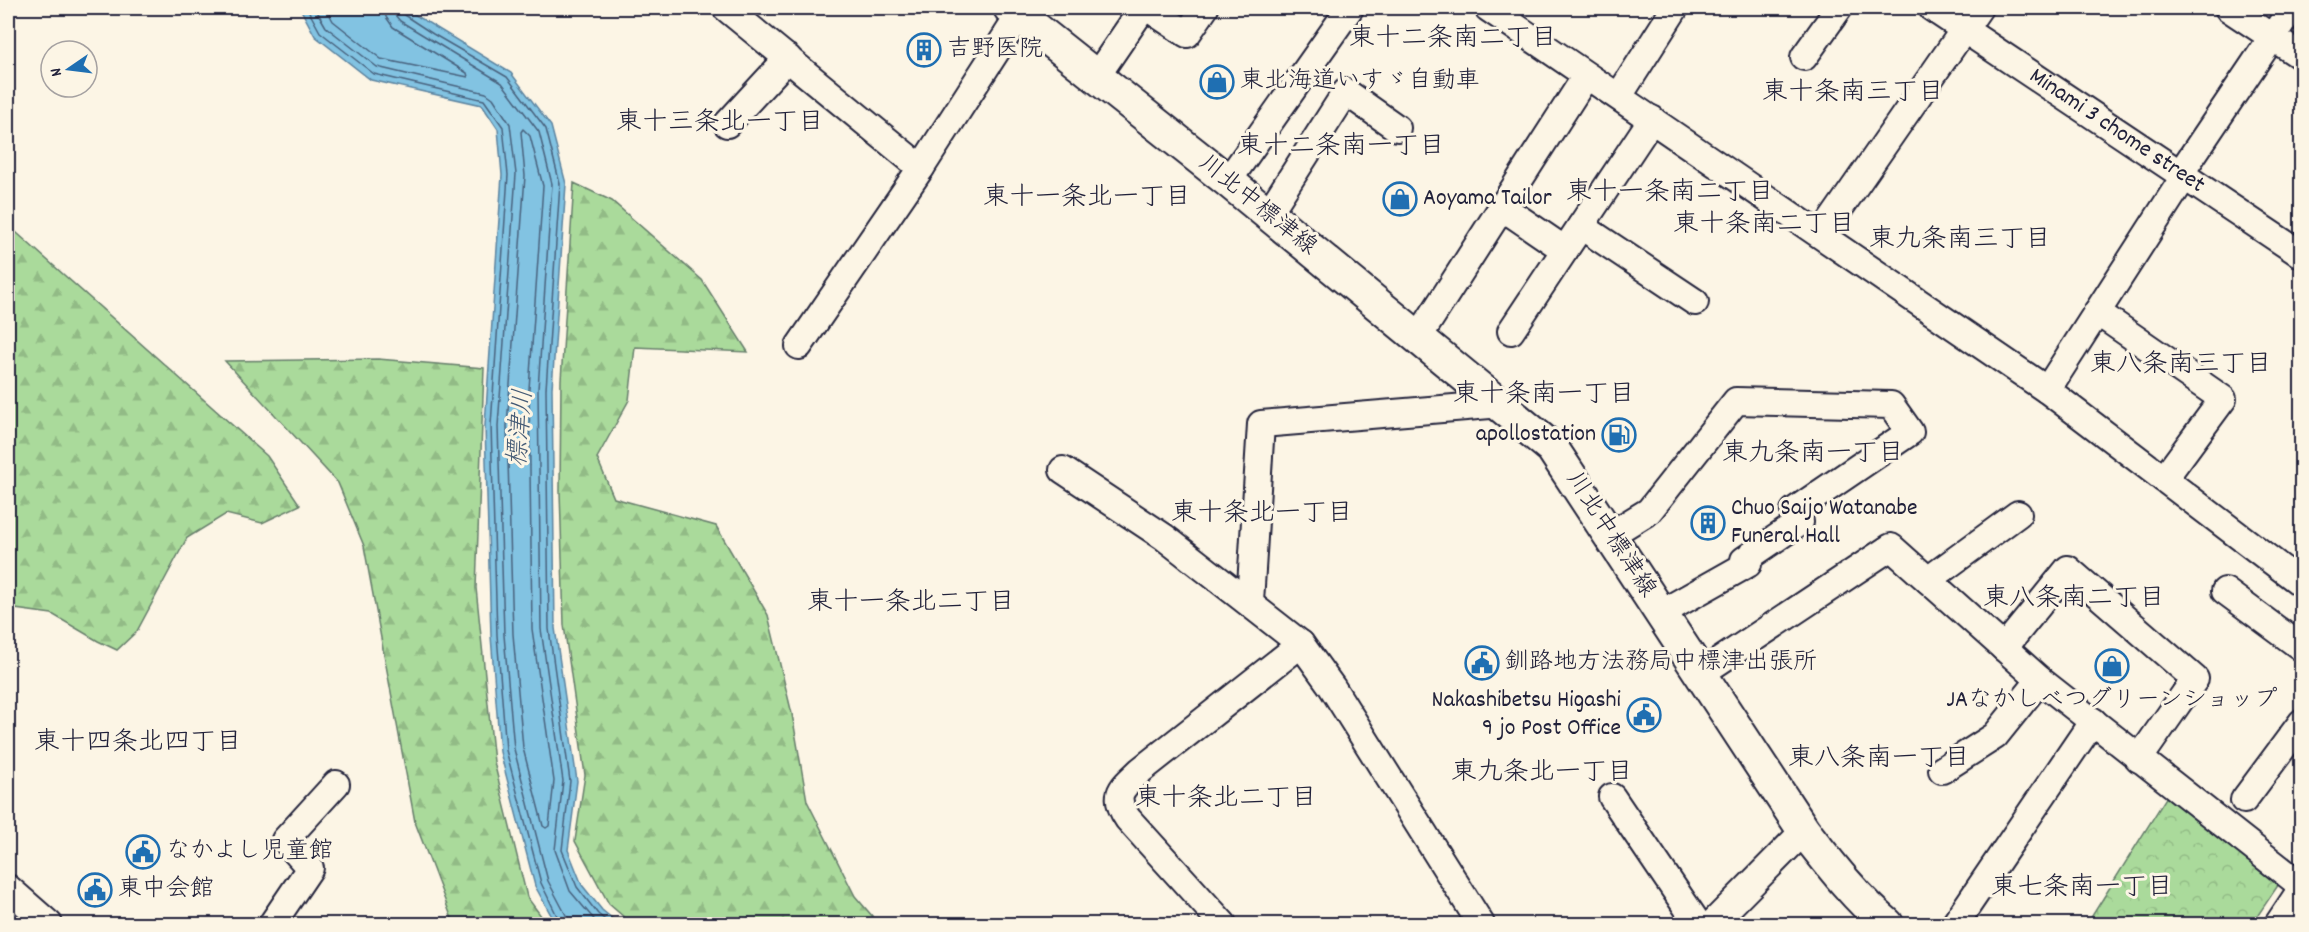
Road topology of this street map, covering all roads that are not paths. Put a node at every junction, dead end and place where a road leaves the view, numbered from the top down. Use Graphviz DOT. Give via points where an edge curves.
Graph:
graph roads {
  1 [pos="726,8"];
  2 [pos="1146,8"];
  3 [pos="1205,8"];
  4 [pos="1350,8"];
  5 [pos="1488,8"];
  6 [pos="1676,8"];
  7 [pos="1839,8"];
  8 [pos="1932,8"];
  9 [pos="1979,8"];
  10 [pos="2228,8"];
  11 [pos="2292,8"];
  12 [pos="1018,10"];
  13 [pos="1964,29"];
  14 [pos="2272,37"];
  15 [pos="1804,57"];
  16 [pos="2301,57"];
  17 [pos="788,58"];
  18 [pos="1586,76"];
  19 [pos="1096,77"];
  20 [pos="1619,96"];
  21 [pos="1652,119"];
  22 [pos="727,124"];
  23 [pos="1397,128"];
  24 [pos="921,168"];
  25 [pos="2182,176"];
  26 [pos="1228,181"];
  27 [pos="1502,207"];
  28 [pos="1268,214"];
  29 [pos="1581,226"];
  30 [pos="1822,234"];
  31 [pos="1565,250"];
  32 [pos="2301,255"];
  33 [pos="1695,302"];
  34 [pos="2097,312"];
  35 [pos="1511,331"];
  36 [pos="1418,338"];
  37 [pos="799,346"];
  38 [pos="2047,390"];
  39 [pos="1502,405"];
  40 [pos="1063,470"];
  41 [pos="2164,479"];
  42 [pos="2018,514"];
  43 [pos="1610,535"];
  44 [pos="1928,580"];
  45 [pos="2301,584"];
  46 [pos="2225,591"];
  47 [pos="1250,602"];
  48 [pos="1660,614"];
  49 [pos="1301,644"];
  50 [pos="2004,648"];
  51 [pos="2301,648"];
  52 [pos="1700,674"];
  53 [pos="2040,680"];
  54 [pos="2093,721"];
  55 [pos="2301,722"];
  56 [pos="2139,759"];
  57 [pos="1941,770"];
  58 [pos="336,784"];
  59 [pos="1612,797"];
  60 [pos="2244,800"];
  61 [pos="1804,831"];
  62 [pos="2301,887"];
  63 [pos="8,888"];
  64 [pos="49,924"];
  65 [pos="272,924"];
  66 [pos="1223,924"];
  67 [pos="1481,924"];
  68 [pos="1698,924"];
  69 [pos="1712,924"];
  70 [pos="1887,924"];
  71 [pos="1955,924"];
  72 [pos="2278,924"];
  1 -- 17 [label="street"];
  2 -- 3 [label="street" via="1187,34"];
  2 -- 19 [label="street"];
  4 -- 26 [label="street"];
  5 -- 18 [label="street"];
  6 -- 20 [label="street"];
  7 -- 15 [label="street"];
  8 -- 13 [label="street, Minami 3 chome street"];
  9 -- 13 [label="street"];
  10 -- 14 [label="street"];
  11 -- 14 [label="street"];
  12 -- 19 [label="main road, 川北中標津線"];
  12 -- 24 [label="street"];
  13 -- 25 [label="street, Minami 3 chome street"];
  13 -- 30 [label="street"];
  14 -- 16 [label="street"];
  14 -- 25 [label="street"];
  17 -- 22 [label="street"];
  17 -- 24 [label="street"];
  18 -- 20 [label="street"];
  18 -- 27 [label="street"];
  19 -- 26 [label="main road, 川北中標津線"];
  20 -- 21 [label="street"];
  21 -- 29 [label="street"];
  21 -- 30 [label="street"];
  23 -- 28 [label="street" via="1346,92"];
  24 -- 37 [label="street"];
  25 -- 32 [label="street, Minami 3 chome street"];
  25 -- 34 [label="street"];
  26 -- 28 [label="main road, 川北中標津線"];
  27 -- 31 [label="street"];
  27 -- 36 [label="street"];
  28 -- 36 [label="main road, 川北中標津線"];
  29 -- 31 [label="street"];
  29 -- 33 [label="street"];
  30 -- 38 [label="street"];
  31 -- 35 [label="street"];
  34 -- 38 [label="street"];
  34 -- 41 [label="street" via="2223,399"];
  36 -- 39 [label="main road, 川北中標津線"];
  38 -- 41 [label="street"];
  39 -- 43 [label="main road, 川北中標津線" via="1552,448"];
  39 -- 47 [label="street" via="1261,424"];
  40 -- 47 [label="street" via="1164,537"];
  41 -- 45 [label="street"];
  42 -- 44 [label="street"];
  43 -- 48 [label="main road, 川北中標津線"];
  43 -- 48 [label="street" via="1649,511 1736,401 1891,405 1910,432 1794,511 1800,522 1744,560 1748,564"];
  44 -- 50 [label="street"];
  44 -- 52 [label="street" via="1891,547"];
  46 -- 51 [label="street"];
  47 -- 49 [label="street"];
  48 -- 52 [label="main road, 川北中標津線"];
  49 -- 66 [label="street" via="1141,770 1119,794 1119,806 1128,819"];
  49 -- 67 [label="street"];
  50 -- 53 [label="street"];
  50 -- 56 [label="street" via="2068,569 2195,679"];
  52 -- 61 [label="main road, 川北中標津線"];
  53 -- 54 [label="street"];
  53 -- 57 [label="street" via="1995,736"];
  54 -- 56 [label="street"];
  54 -- 71 [label="street"];
  55 -- 60 [label="street"];
  56 -- 62 [label="street"];
  58 -- 65 [label="street" via="285,840 310,868"];
  59 -- 68 [label="street"];
  61 -- 69 [label="street"];
  61 -- 70 [label="main road, 川北中標津線" via="1863,904"];
  62 -- 72 [label="street"];
  63 -- 64 [label="street"];
}
